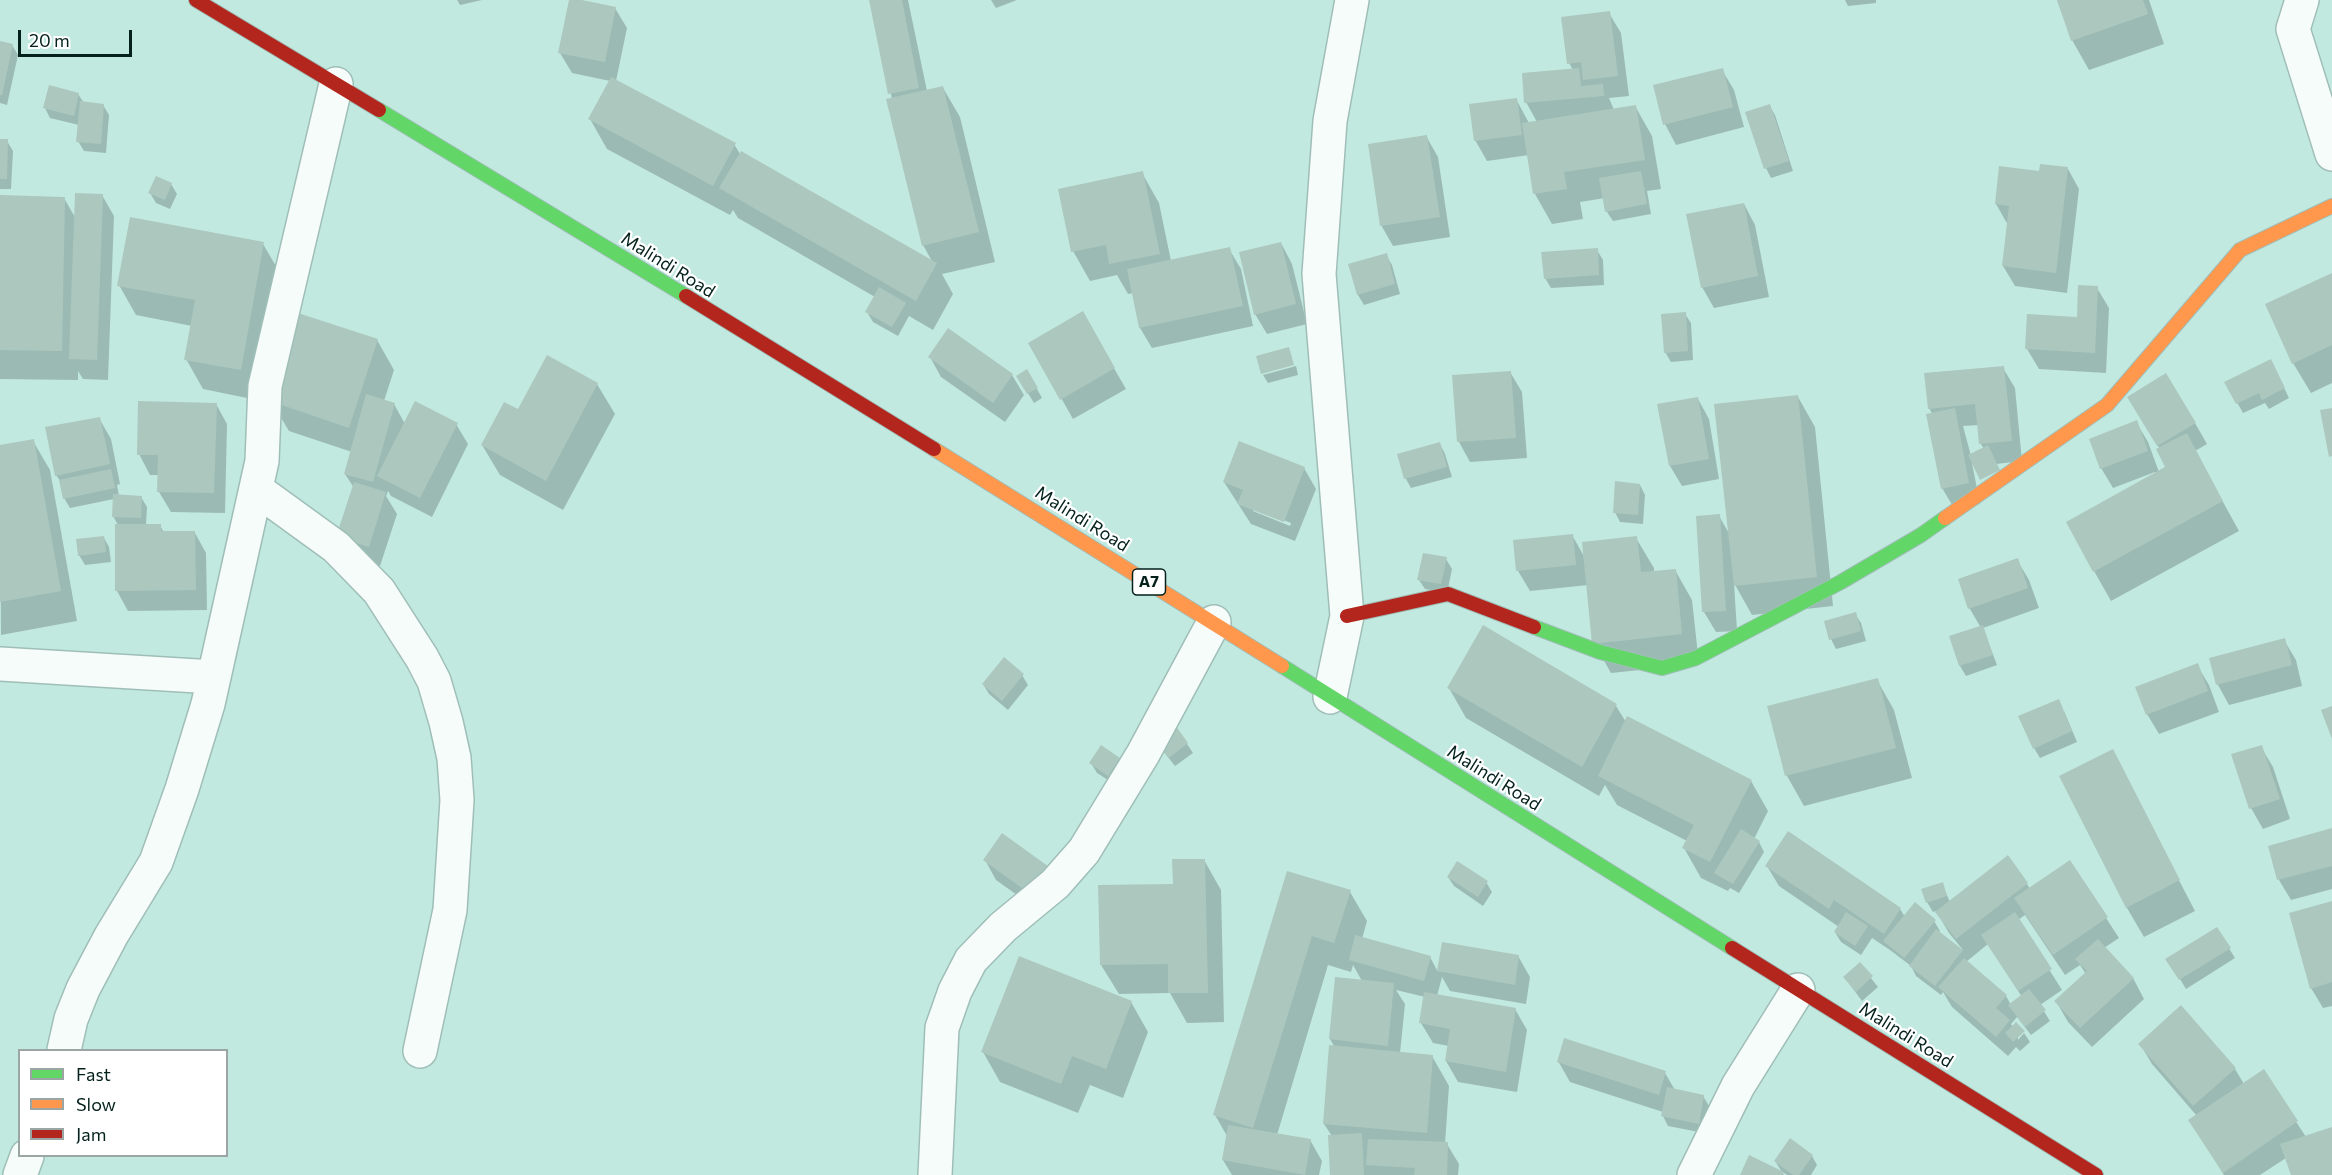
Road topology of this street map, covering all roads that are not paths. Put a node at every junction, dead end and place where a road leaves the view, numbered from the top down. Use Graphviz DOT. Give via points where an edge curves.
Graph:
graph roads {
  1 [pos="196,0"];
  2 [pos="1352,0"];
  3 [pos="2302,0"];
  4 [pos="336,84"];
  5 [pos="2332,154"];
  6 [pos="2332,206"];
  7 [pos="256,489"];
  8 [pos="1347,616"];
  9 [pos="1214,622"];
  10 [pos="0,664"];
  11 [pos="214,677"];
  12 [pos="1330,697"];
  13 [pos="1798,990"];
  14 [pos="64,1049"];
  15 [pos="420,1051"];
  16 [pos="26,1157"];
  17 [pos="20,1175"];
  18 [pos="935,1175"];
  19 [pos="1694,1175"];
  20 [pos="2096,1175"];
  1 -- 4 [label="main road, Malindi Road / A7"];
  2 -- 8 [label="street" via="1330,121 1319,274"];
  3 -- 5 [label="street" via="2293,29"];
  4 -- 7 [label="street" via="265,386 262,461"];
  4 -- 9 [label="main road, Malindi Road / A7"];
  6 -- 8 [label="main road" via="2240,250 2107,405 1921,535 1696,658 1662,668 1641,663 1600,652 1448,594"];
  7 -- 11 [label="street"];
  7 -- 15 [label="street" via="336,547 379,591 434,681 446,722 457,800 450,910"];
  8 -- 12 [label="street"];
  9 -- 12 [label="main road, Malindi Road / A7"];
  9 -- 18 [label="street" via="1143,754 1084,851 1055,884 970,960 942,1028"];
  10 -- 11 [label="street"];
  11 -- 14 [label="street" via="156,862 83,990"];
  12 -- 13 [label="main road, Malindi Road / A7"];
  13 -- 19 [label="street" via="1738,1086"];
  13 -- 20 [label="main road, Malindi Road / A7"];
  16 -- 17 [label="street"];
}
